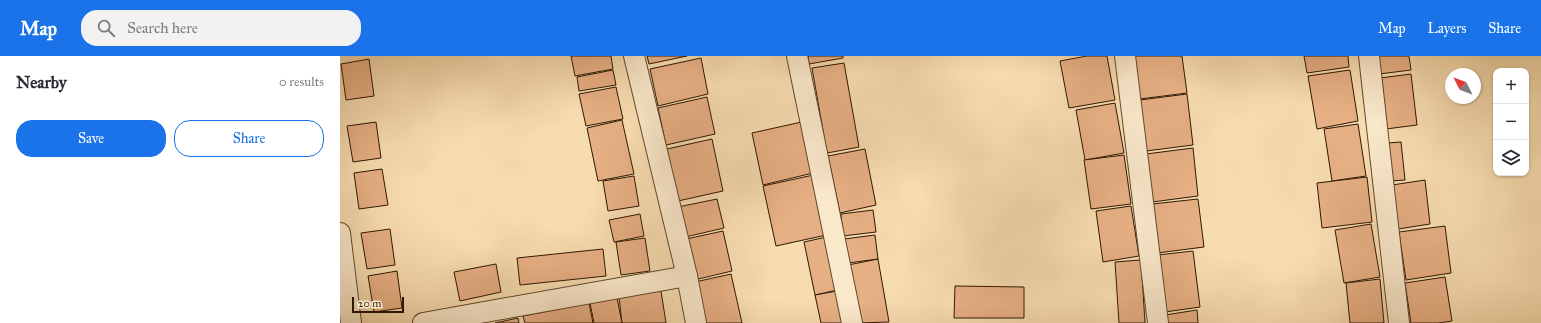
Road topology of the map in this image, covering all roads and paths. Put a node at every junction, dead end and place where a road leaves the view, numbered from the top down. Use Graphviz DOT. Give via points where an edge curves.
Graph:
graph roads {
  1 [pos="634,56"];
  2 [pos="797,56"];
  3 [pos="1125,56"];
  4 [pos="1369,56"];
  5 [pos="340,233"];
  6 [pos="687,276"];
  7 [pos="352,323"];
  8 [pos="423,323"];
  9 [pos="696,323"];
  10 [pos="852,323"];
  11 [pos="1158,323"];
  12 [pos="1399,323"];
  1 -- 6 [label="street"];
  2 -- 10 [label="street"];
  3 -- 11 [label="street"];
  4 -- 12 [label="street"];
  5 -- 7 [label="street"];
  6 -- 8 [label="street"];
  6 -- 9 [label="street"];
}
